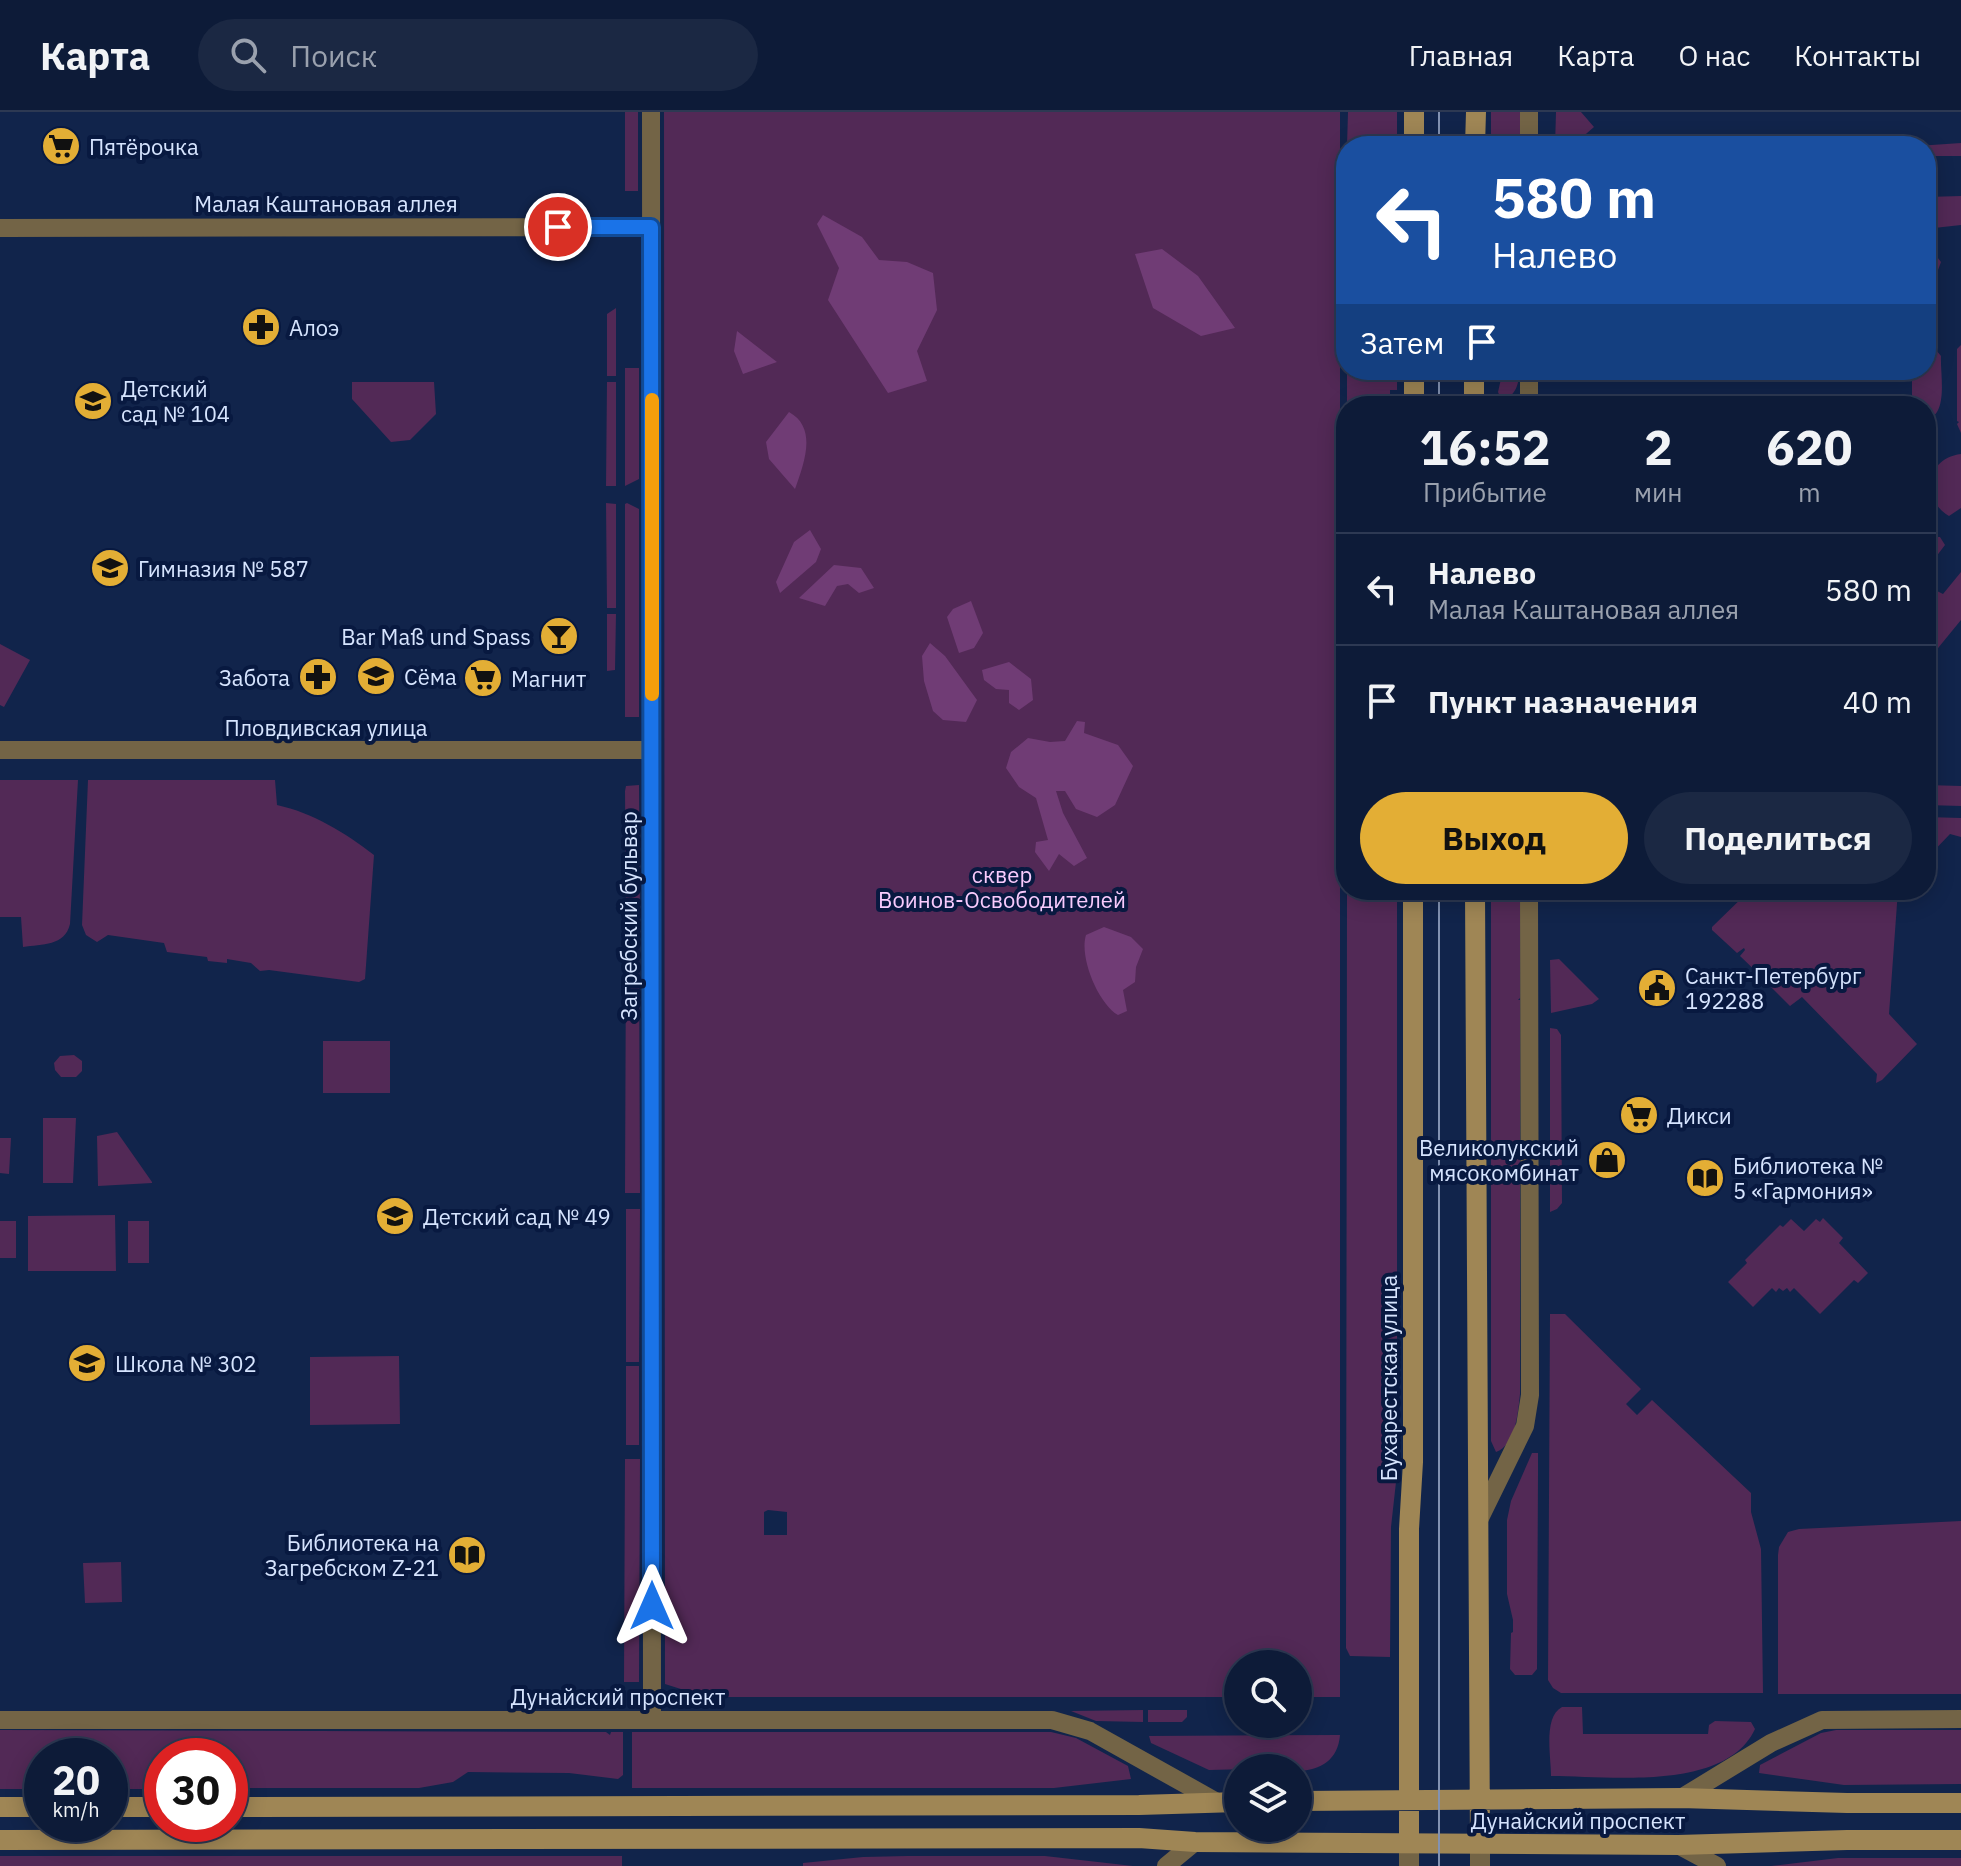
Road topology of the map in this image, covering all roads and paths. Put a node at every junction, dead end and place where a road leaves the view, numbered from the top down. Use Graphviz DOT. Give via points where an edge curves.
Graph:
graph roads {
  1 [pos="651,112"];
  2 [pos="1414,112"];
  3 [pos="1476,112"];
  4 [pos="1529,112"];
  5 [pos="1414,136"];
  6 [pos="1475,136"];
  7 [pos="1529,136"];
  8 [pos="651,227"];
  9 [pos="0,228"];
  10 [pos="0,750"];
  11 [pos="652,750"];
  12 [pos="1413,900"];
  13 [pos="1475,900"];
  14 [pos="1529,900"];
  15 [pos="1478,1523"];
  16 [pos="1961,1719"];
  17 [pos="0,1720"];
  18 [pos="652,1720"];
  19 [pos="1681,1798"];
  20 [pos="1408,1800"];
  21 [pos="1480,1800"];
  22 [pos="1312,1801"];
  23 [pos="1217,1802"];
  24 [pos="1224,1802"];
  25 [pos="1961,1803"];
  26 [pos="0,1807"];
  27 [pos="24,1807"];
  28 [pos="248,1807"];
  29 [pos="0,1840"];
  30 [pos="1961,1840"];
  31 [pos="1195,1842"];
  32 [pos="1409,1843"];
  33 [pos="1480,1844"];
  34 [pos="1678,1845"];
  35 [pos="1166,1866"];
  36 [pos="1409,1866"];
  37 [pos="1480,1866"];
  38 [pos="1717,1866"];
  1 -- 8 [label="street, Загребский бульвар"];
  2 -- 5 [label="main road"];
  3 -- 6 [label="main road"];
  4 -- 7 [label="street"];
  8 -- 9 [label="street, Малая Каштановая аллея"];
  8 -- 11 [label="street, Загребский бульвар"];
  10 -- 11 [label="street, Пловдивская улица"];
  11 -- 18 [label="street, Загребский бульвар"];
  12 -- 20 [label="main road, Бухарестская улица"];
  13 -- 15 [label="main road"];
  14 -- 15 [label="street" via="1530,1395 1517,1446"];
  15 -- 21 [label="main road"];
  16 -- 19 [label="street" via="1822,1720 1771,1743"];
  17 -- 18 [label="street, Дунайский проспект"];
  18 -- 23 [label="street, Дунайский проспект" via="1052,1720 1090,1731"];
  19 -- 21 [label="main road, Дунайский проспект"];
  19 -- 25 [label="main road, Дунайский проспект"];
  20 -- 21 [label="main road, Дунайский проспект"];
  20 -- 22 [label="main road, Дунайский проспект"];
  20 -- 32 [label="main road, Бухарестская улица"];
  21 -- 33 [label="main road"];
  23 -- 24 [label="main road, Дунайский проспект"];
  23 -- 28 [label="main road, Дунайский проспект"];
  26 -- 27 [label="main road"];
  29 -- 31 [label="main road, Дунайский проспект"];
  30 -- 34 [label="main road, Дунайский проспект"];
  31 -- 32 [label="main road, Дунайский проспект"];
  31 -- 35 [label="street"];
  32 -- 33 [label="main road, Дунайский проспект"];
  32 -- 36 [label="street, Бухарестская улица"];
  33 -- 34 [label="main road, Дунайский проспект"];
  33 -- 37 [label="street"];
  34 -- 38 [label="street"];
}
